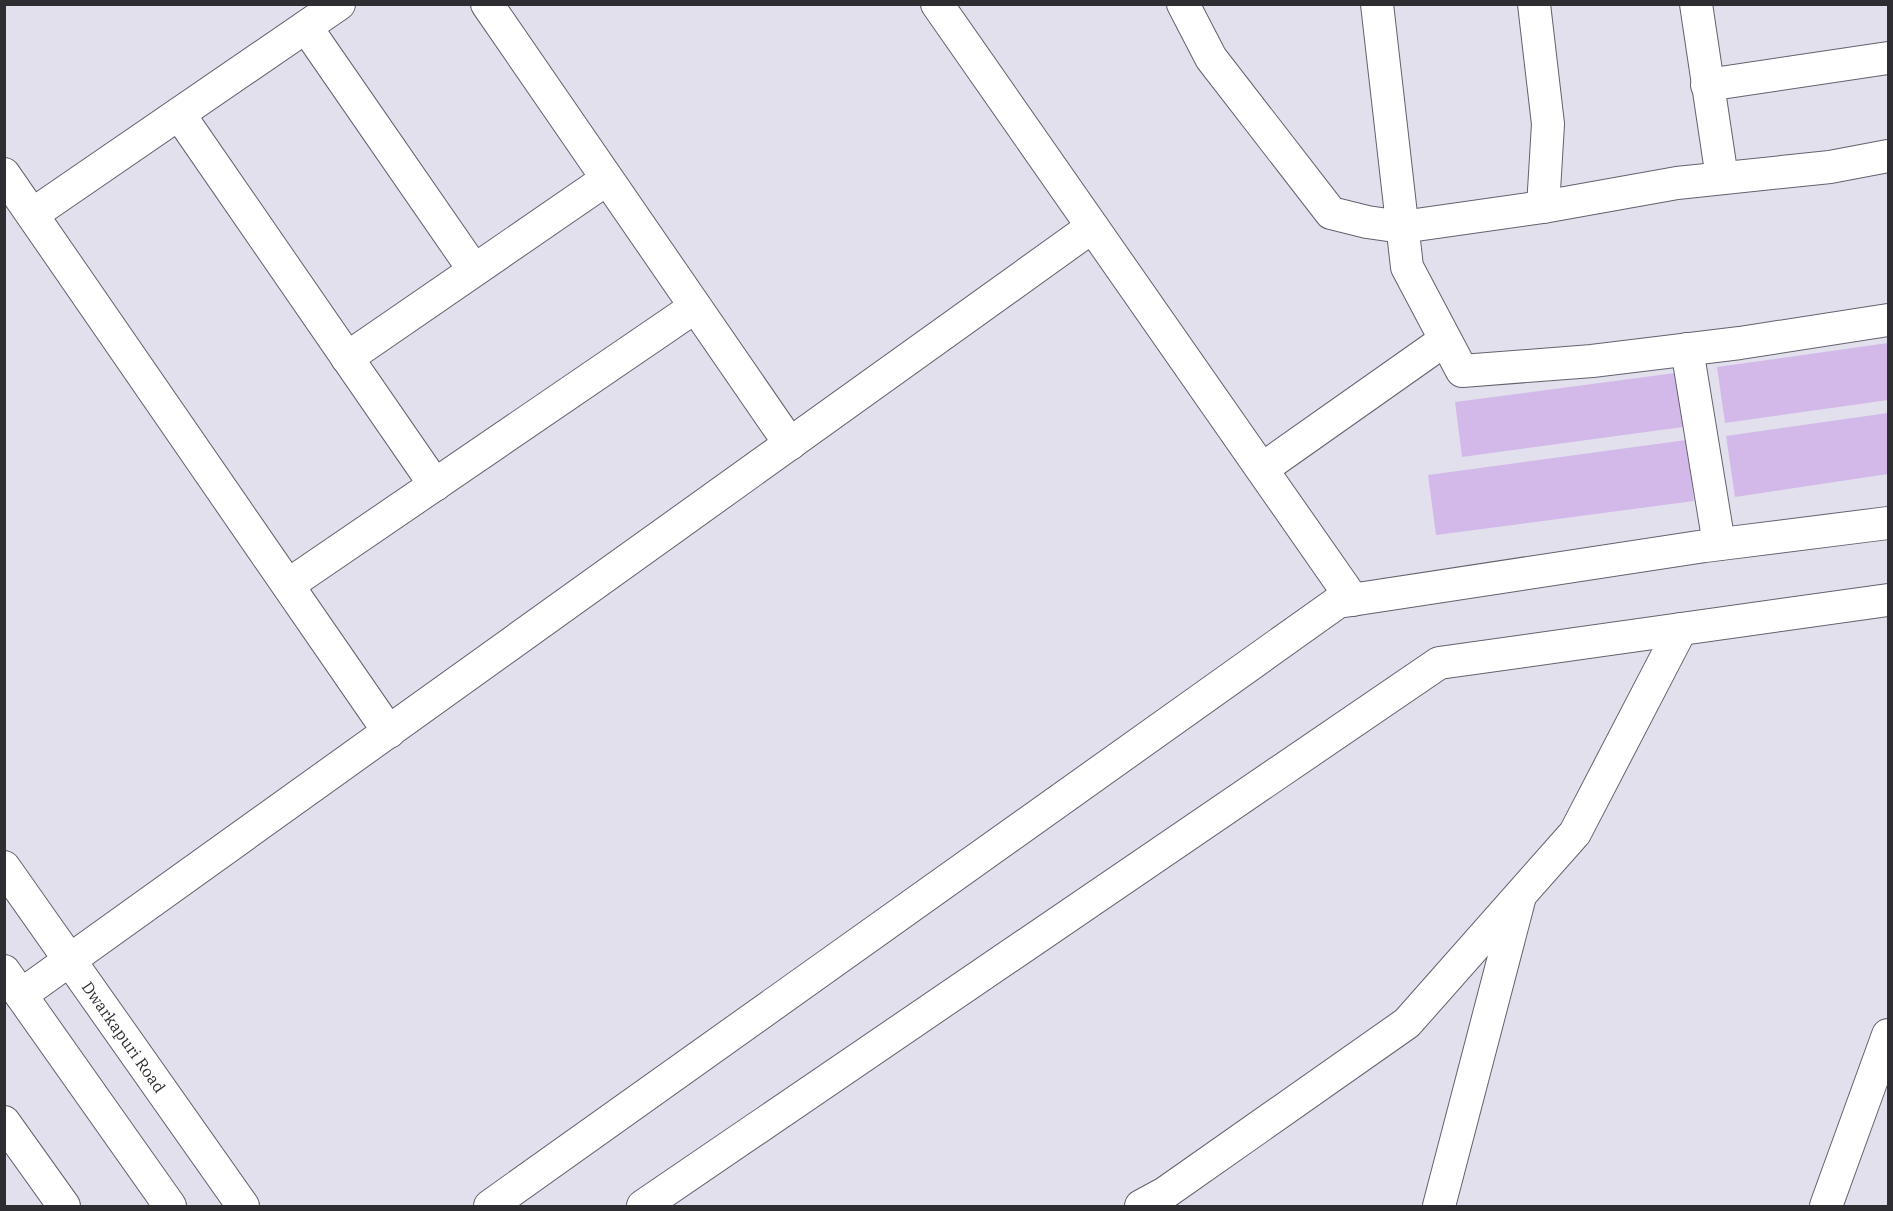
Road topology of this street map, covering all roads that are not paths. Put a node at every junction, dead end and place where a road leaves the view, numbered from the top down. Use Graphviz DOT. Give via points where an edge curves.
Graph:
graph roads {
  1 [pos="339,4"];
  2 [pos="487,4"];
  3 [pos="937,4"];
  4 [pos="1183,4"];
  5 [pos="1377,4"];
  6 [pos="1534,4"];
  7 [pos="1696,4"];
  8 [pos="306,27"];
  9 [pos="1888,58"];
  10 [pos="1707,85"];
  11 [pos="179,114"];
  12 [pos="1888,156"];
  13 [pos="4,174"];
  14 [pos="1722,178"];
  15 [pos="607,179"];
  16 [pos="1543,207"];
  17 [pos="33,214"];
  18 [pos="1092,227"];
  19 [pos="1402,227"];
  20 [pos="474,270"];
  21 [pos="695,307"];
  22 [pos="1888,320"];
  23 [pos="1445,340"];
  24 [pos="1688,349"];
  25 [pos="347,358"];
  26 [pos="790,444"];
  27 [pos="1262,469"];
  28 [pos="435,485"];
  29 [pos="1888,523"];
  30 [pos="1719,544"];
  31 [pos="288,585"];
  32 [pos="1353,600"];
  33 [pos="1888,600"];
  34 [pos="1681,629"];
  35 [pos="389,732"];
  36 [pos="4,867"];
  37 [pos="1521,895"];
  38 [pos="70,961"];
  39 [pos="13,983"];
  40 [pos="1888,1035"];
  41 [pos="4,1122"];
  42 [pos="64,1206"];
  43 [pos="170,1206"];
  44 [pos="243,1206"];
  45 [pos="490,1206"];
  46 [pos="644,1206"];
  47 [pos="1141,1206"];
  48 [pos="1439,1206"];
  49 [pos="1826,1206"];
  1 -- 8 [label="street"];
  2 -- 15 [label="street"];
  3 -- 18 [label="street"];
  4 -- 19 [label="street" via="1211,58 1331,213"];
  5 -- 19 [label="street"];
  6 -- 16 [label="street" via="1548,124"];
  7 -- 10 [label="street"];
  8 -- 11 [label="street"];
  8 -- 20 [label="street"];
  9 -- 10 [label="street"];
  10 -- 14 [label="street"];
  11 -- 17 [label="street"];
  11 -- 25 [label="street"];
  12 -- 14 [label="street" via="1830,167"];
  13 -- 17 [label="street"];
  14 -- 16 [label="street"];
  15 -- 20 [label="street"];
  15 -- 21 [label="street"];
  16 -- 19 [label="street"];
  17 -- 31 [label="street"];
  18 -- 26 [label="street"];
  18 -- 27 [label="street"];
  19 -- 23 [label="street" via="1407,267"];
  20 -- 25 [label="street"];
  21 -- 26 [label="street"];
  21 -- 28 [label="street"];
  22 -- 24 [label="street"];
  23 -- 24 [label="street" via="1462,371"];
  23 -- 27 [label="street"];
  24 -- 30 [label="street"];
  25 -- 28 [label="street"];
  26 -- 35 [label="street"];
  27 -- 32 [label="street"];
  28 -- 31 [label="street"];
  29 -- 30 [label="street"];
  30 -- 32 [label="street"];
  31 -- 35 [label="street"];
  32 -- 45 [label="street" via="1338,602 1308,622"];
  33 -- 34 [label="street"];
  34 -- 37 [label="street" via="1575,832"];
  34 -- 46 [label="street" via="1439,663"];
  35 -- 38 [label="street"];
  36 -- 38 [label="street, Dwarkapuri Road"];
  37 -- 47 [label="street" via="1407,1023"];
  37 -- 48 [label="street"];
  38 -- 39 [label="street"];
  38 -- 44 [label="street, Dwarkapuri Road"];
  39 -- 43 [label="street"];
  40 -- 49 [label="street"];
  41 -- 42 [label="street"];
}
